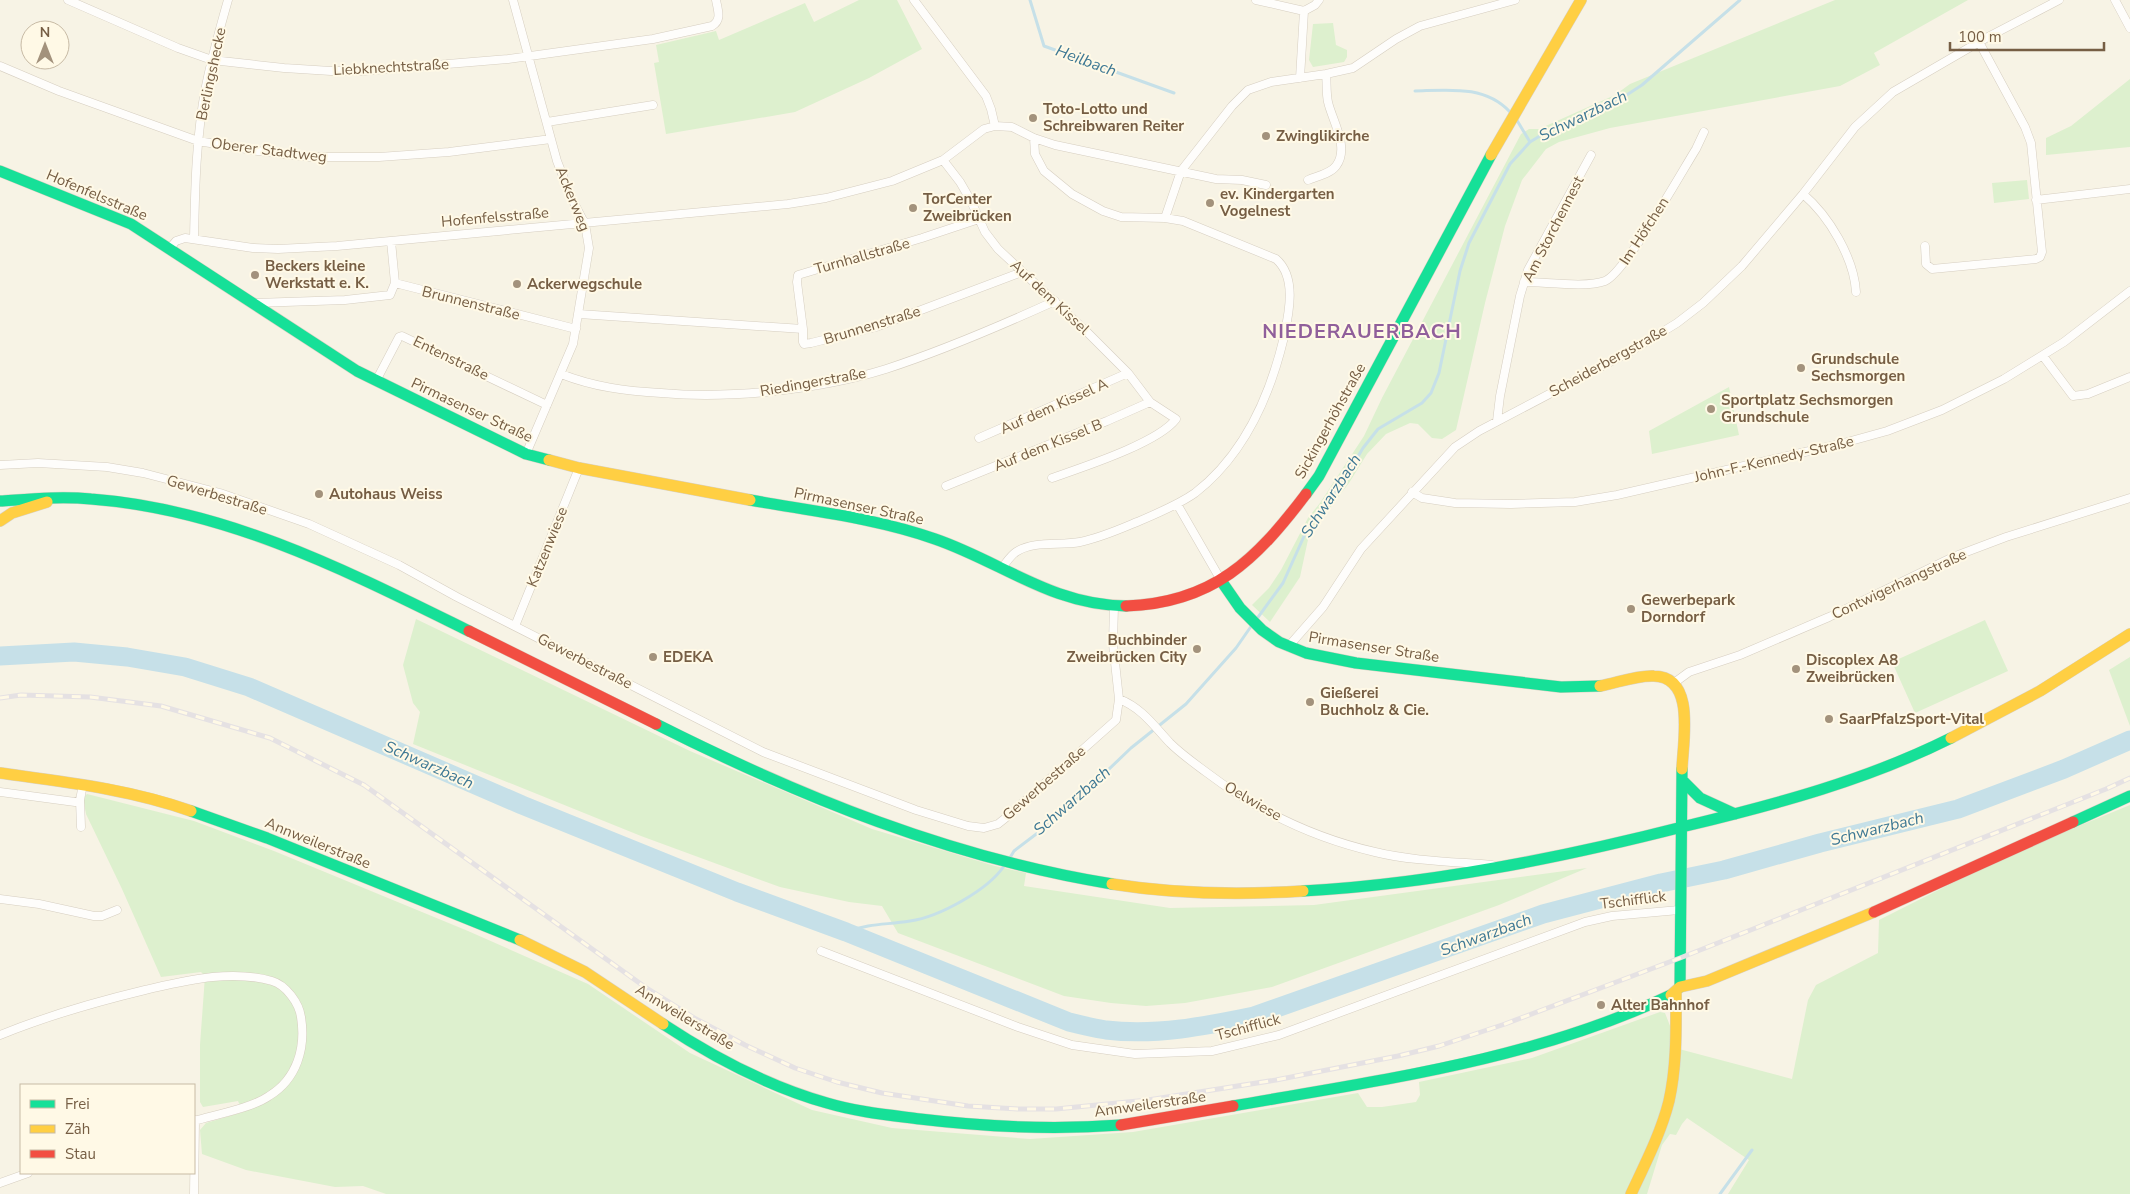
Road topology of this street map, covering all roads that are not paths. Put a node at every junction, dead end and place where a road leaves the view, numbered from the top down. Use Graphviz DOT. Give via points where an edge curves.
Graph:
graph roads {
  1 [pos="68,0"];
  2 [pos="228,0"];
  3 [pos="513,0"];
  4 [pos="716,0"];
  5 [pos="914,0"];
  6 [pos="1256,0"];
  7 [pos="1319,0"];
  8 [pos="1515,0"];
  9 [pos="1581,0"];
  10 [pos="2060,0"];
  11 [pos="2115,0"];
  12 [pos="1304,11"];
  13 [pos="2130,28"];
  14 [pos="1979,42"];
  15 [pos="528,56"];
  16 [pos="212,60"];
  17 [pos="0,66"];
  18 [pos="1326,74"];
  19 [pos="1300,78"];
  20 [pos="653,105"];
  21 [pos="547,122"];
  22 [pos="995,126"];
  23 [pos="1704,132"];
  24 [pos="1034,138"];
  25 [pos="551,139"];
  26 [pos="198,141"];
  27 [pos="1591,155"];
  28 [pos="943,160"];
  29 [pos="0,171"];
  30 [pos="1181,171"];
  31 [pos="1308,180"];
  32 [pos="1266,185"];
  33 [pos="2130,189"];
  34 [pos="1803,194"];
  35 [pos="2036,200"];
  36 [pos="1165,218"];
  37 [pos="978,219"];
  38 [pos="586,224"];
  39 [pos="194,239"];
  40 [pos="391,241"];
  41 [pos="1924,246"];
  42 [pos="170,248"];
  43 [pos="1022,272"];
  44 [pos="1524,282"];
  45 [pos="395,283"];
  46 [pos="2130,291"];
  47 [pos="1856,292"];
  48 [pos="1055,301"];
  49 [pos="252,303"];
  50 [pos="579,314"];
  51 [pos="576,329"];
  52 [pos="803,329"];
  53 [pos="2042,356"];
  54 [pos="1128,373"];
  55 [pos="561,374"];
  56 [pos="2130,377"];
  57 [pos="376,381"];
  58 [pos="1150,402"];
  59 [pos="547,405"];
  60 [pos="1497,422"];
  61 [pos="979,438"];
  62 [pos="526,454"];
  63 [pos="0,465"];
  64 [pos="579,468"];
  65 [pos="1052,478"];
  66 [pos="946,486"];
  67 [pos="1412,492"];
  68 [pos="64,497"];
  69 [pos="2130,498"];
  70 [pos="0,500"];
  71 [pos="1176,504"];
  72 [pos="0,521"];
  73 [pos="1001,569"];
  74 [pos="1222,582"];
  75 [pos="1114,606"];
  76 [pos="515,626"];
  77 [pos="2130,634"];
  78 [pos="1288,646"];
  79 [pos="1674,683"];
  80 [pos="1119,699"];
  81 [pos="0,773"];
  82 [pos="1683,782"];
  83 [pos="83,784"];
  84 [pos="0,792"];
  85 [pos="2130,796"];
  86 [pos="80,800"];
  87 [pos="1735,814"];
  88 [pos="81,827"];
  89 [pos="1682,829"];
  90 [pos="1505,865"];
  91 [pos="0,899"];
  92 [pos="1679,904"];
  93 [pos="117,910"];
  94 [pos="821,951"];
  95 [pos="1678,990"];
  96 [pos="0,1035"];
  97 [pos="195,1120"];
  98 [pos="25,1174"];
  99 [pos="194,1174"];
  100 [pos="0,1183"];
  101 [pos="194,1194"];
  102 [pos="1631,1194"];
  1 -- 16 [label="street, Liebknechtstraße"];
  2 -- 16 [label="street, Berlingshecke"];
  3 -- 15 [label="street, Ackerweg"];
  4 -- 15 [label="street, Liebknechtstraße" via="719,17 712,26 612,46"];
  5 -- 22 [label="street" via="986,96"];
  6 -- 12 [label="street"];
  7 -- 12 [label="street"];
  8 -- 18 [label="street" via="1420,26 1353,68"];
  9 -- 74 [label="main road, Sickingerhöhstraße" via="1509,120 1319,476 1265,546"];
  10 -- 14 [label="street, Scheiderbergstraße"];
  11 -- 13 [label="street"];
  12 -- 19 [label="street"];
  14 -- 34 [label="street, Scheiderbergstraße" via="1909,81 1871,111 1855,126"];
  14 -- 35 [label="street" via="2031,143"];
  15 -- 16 [label="street, Liebknechtstraße" via="347,71"];
  15 -- 21 [label="street, Ackerweg"];
  16 -- 26 [label="street, Berlingshecke"];
  17 -- 26 [label="street, Oberer Stadtweg"];
  18 -- 19 [label="street"];
  18 -- 31 [label="street" via="1328,101 1341,154 1333,169"];
  19 -- 30 [label="street" via="1271,82 1248,90"];
  20 -- 21 [label="street"];
  21 -- 25 [label="street, Ackerweg"];
  22 -- 24 [label="street" via="1012,127"];
  22 -- 28 [label="street, Hofenfelsstraße" via="984,129"];
  23 -- 44 [label="street, Im Höfchen" via="1628,259 1612,278 1597,284"];
  24 -- 30 [label="street"];
  24 -- 36 [label="street" via="1035,154 1044,171 1085,202 1121,217"];
  25 -- 26 [label="street, Oberer Stadtweg" via="449,152 341,158 258,151"];
  25 -- 38 [label="street, Ackerweg" via="566,185"];
  26 -- 39 [label="street, Berlingshecke"];
  27 -- 44 [label="street, Am Storchennest" via="1539,248"];
  28 -- 37 [label="street, Auf dem Kissel" via="967,194"];
  28 -- 38 [label="street, Hofenfelsstraße" via="892,182 826,198"];
  29 -- 42 [label="main road, Hofenfelsstraße" via="132,224"];
  30 -- 32 [label="street"];
  30 -- 36 [label="street"];
  33 -- 35 [label="street"];
  34 -- 47 [label="street" via="1823,215 1843,248 1853,268"];
  34 -- 60 [label="street, Scheiderbergstraße" via="1742,266 1703,303 1631,351"];
  35 -- 41 [label="street" via="2042,252 2036,259 1932,269 1926,264"];
  36 -- 71 [label="street" via="1183,221 1276,258 1288,276 1290,293 1280,352 1256,418 1219,470 1194,493"];
  37 -- 43 [label="street, Auf dem Kissel" via="989,240"];
  37 -- 52 [label="street, Turnhallstraße" via="798,275"];
  38 -- 40 [label="street, Hofenfelsstraße"];
  38 -- 50 [label="street, Ackerweg" via="588,258"];
  39 -- 40 [label="street, Hofenfelsstraße" via="230,246 278,249"];
  39 -- 42 [label="street, Hofenfelsstraße" via="181,238"];
  40 -- 45 [label="street"];
  42 -- 49 [label="main road, Pirmasenser Straße"];
  43 -- 48 [label="street, Auf dem Kissel"];
  43 -- 52 [label="street, Brunnenstraße" via="876,326 804,344"];
  44 -- 60 [label="street, Am Storchennest"];
  45 -- 49 [label="street" via="390,295"];
  45 -- 51 [label="street, Brunnenstraße"];
  46 -- 53 [label="street, John-F.-Kennedy-Straße"];
  48 -- 54 [label="street, Auf dem Kissel"];
  48 -- 55 [label="street, Riedingerstraße" via="1007,323 884,369 800,387 693,396 608,388"];
  49 -- 57 [label="main road, Pirmasenser Straße"];
  50 -- 51 [label="street, Ackerweg"];
  50 -- 52 [label="street, Brunnenstraße"];
  51 -- 55 [label="street, Ackerweg"];
  53 -- 56 [label="street" via="2073,396 2088,394"];
  53 -- 67 [label="street, John-F.-Kennedy-Straße" via="1960,402 1887,431 1610,497 1575,502 1481,504 1433,501"];
  54 -- 58 [label="street, Auf dem Kissel"];
  54 -- 61 [label="street, Auf dem Kissel A"];
  55 -- 59 [label="street, Ackerweg"];
  57 -- 59 [label="street, Entenstraße" via="402,336"];
  57 -- 62 [label="main road, Pirmasenser Straße"];
  58 -- 65 [label="street, Auf dem Kissel" via="1176,419 1164,431"];
  58 -- 66 [label="street, Auf dem Kissel B"];
  59 -- 62 [label="street, Ackerweg"];
  60 -- 67 [label="street, Scheiderbergstraße" via="1455,447"];
  62 -- 64 [label="main road, Pirmasenser Straße"];
  63 -- 76 [label="street, Gewerbestraße" via="38,463 107,467 220,493 309,524 349,542"];
  64 -- 73 [label="main road, Pirmasenser Straße" via="897,527 946,542"];
  64 -- 76 [label="street, Katzenwiese"];
  67 -- 78 [label="street, Scheiderbergstraße" via="1361,549 1322,607"];
  68 -- 70 [label="main road"];
  68 -- 72 [label="main road" via="12,513"];
  68 -- 90 [label="main road" via="120,500 155,507 245,532 356,575 787,787 925,839 998,860 1121,886 1239,895 1369,886"];
  69 -- 79 [label="street, Contwigerhangstraße" via="1953,557 1829,617 1740,655 1689,672"];
  71 -- 73 [label="street" via="1099,537 1027,547 1016,552"];
  71 -- 74 [label="street, Pirmasenser Straße"];
  73 -- 75 [label="main road, Sickingerhöhstraße" via="1067,598 1087,604"];
  74 -- 75 [label="main road, Sickingerhöhstraße" via="1191,597 1166,603"];
  74 -- 78 [label="main road, Pirmasenser Straße" via="1244,613"];
  75 -- 80 [label="street" via="1113,644"];
  76 -- 80 [label="street, Gewerbestraße" via="764,752 916,810 984,828 998,824 1008,816 1116,720"];
  77 -- 87 [label="main road" via="2073,673 2001,715 1942,743 1835,786"];
  78 -- 79 [label="main road, Pirmasenser Straße" via="1315,655 1360,663 1561,687 1579,688 1657,676"];
  79 -- 82 [label="main road" via="1683,695"];
  80 -- 90 [label="street, Oelwiese" via="1129,703 1225,786 1273,815 1310,832 1377,853"];
  81 -- 83 [label="main road, Annweilerstraße"];
  82 -- 87 [label="main road" via="1707,804"];
  82 -- 89 [label="main road"];
  83 -- 86 [label="street"];
  83 -- 95 [label="main road, Annweilerstraße" via="162,801 225,822 520,940 596,978 663,1024 755,1074 814,1100 848,1110 970,1125 1037,1129 1128,1125 1501,1055 1556,1040 1655,1003"];
  84 -- 86 [label="street" via="67,802"];
  85 -- 95 [label="main road" via="1890,905"];
  86 -- 88 [label="street"];
  87 -- 89 [label="main road"];
  89 -- 90 [label="main road"];
  89 -- 92 [label="main road"];
  91 -- 93 [label="street" via="94,916"];
  92 -- 94 [label="street, Tschifflick" via="1585,922 1279,1035 1212,1052 1135,1054 1072,1045"];
  92 -- 95 [label="main road"];
  95 -- 102 [label="main road" via="1671,1090"];
  96 -- 97 [label="street" via="63,1012 174,984 217,976 274,981 294,999 300,1013 303,1042 299,1060 285,1083 268,1097"];
  98 -- 100 [label="street"];
  99 -- 101 [label="street"];
}
